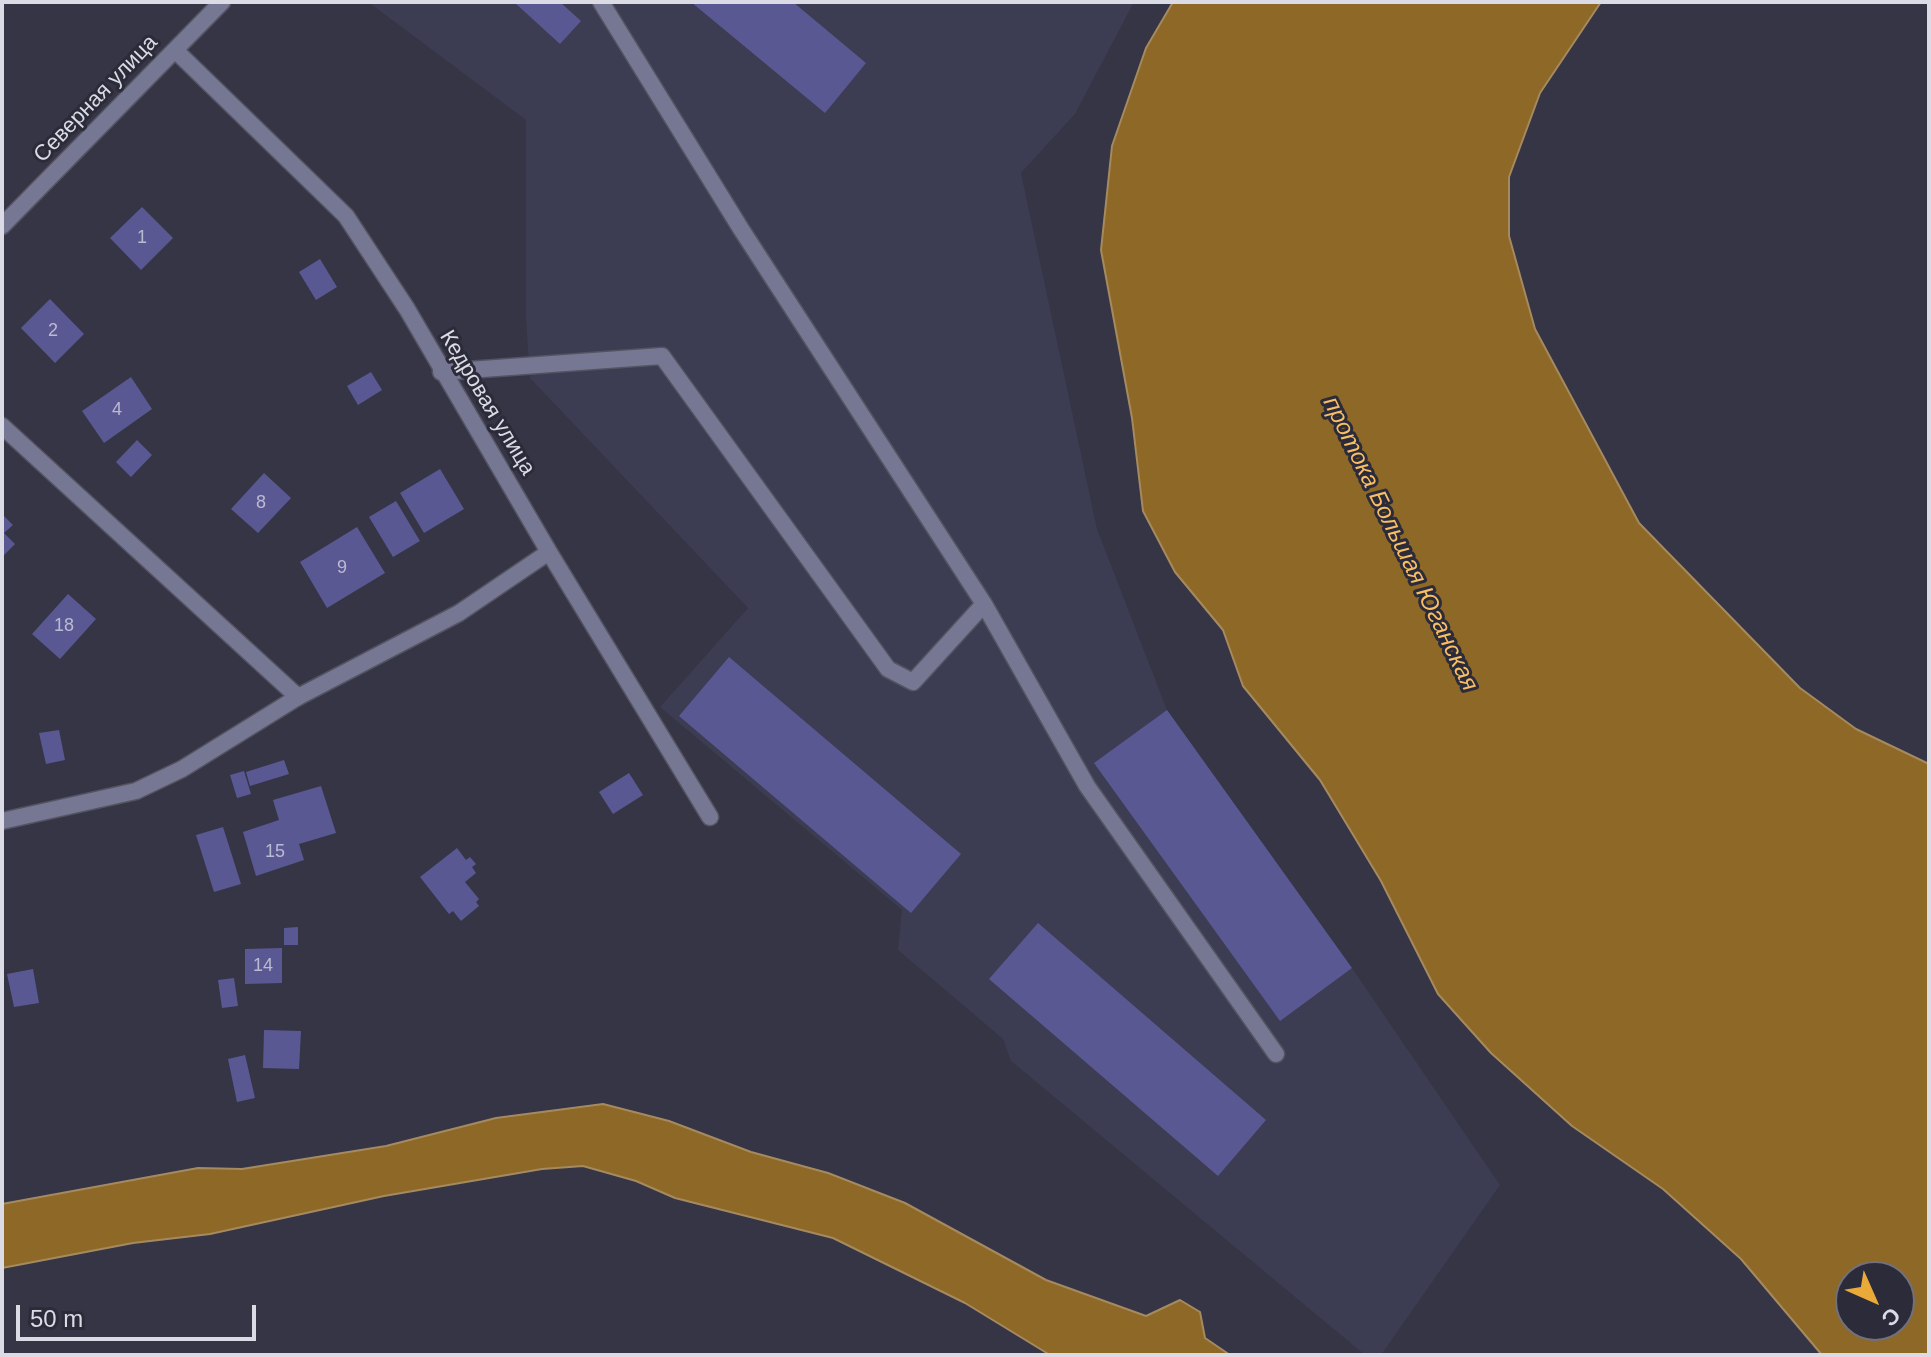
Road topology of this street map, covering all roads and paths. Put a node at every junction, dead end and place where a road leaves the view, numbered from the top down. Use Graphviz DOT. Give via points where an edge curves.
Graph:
graph roads {
  1 [pos="222,2"];
  2 [pos="601,2"];
  3 [pos="175,50"];
  4 [pos="2,226"];
  5 [pos="441,372"];
  6 [pos="2,426"];
  7 [pos="549,552"];
  8 [pos="984,604"];
  9 [pos="298,697"];
  10 [pos="710,817"];
  11 [pos="2,821"];
  12 [pos="1276,1054"];
  1 -- 3 [label="street, Северная улица"];
  2 -- 8 [label="street"];
  3 -- 4 [label="street, Северная улица"];
  3 -- 5 [label="street, Кедровая улица" via="346,216"];
  5 -- 7 [label="street, Кедровая улица"];
  5 -- 8 [label="street" via="662,356 888,669 913,682"];
  6 -- 9 [label="street"];
  7 -- 9 [label="street" via="459,613"];
  7 -- 10 [label="street, Кедровая улица"];
  8 -- 12 [label="street" via="1087,786"];
  9 -- 11 [label="street" via="182,769 136,791"];
}
